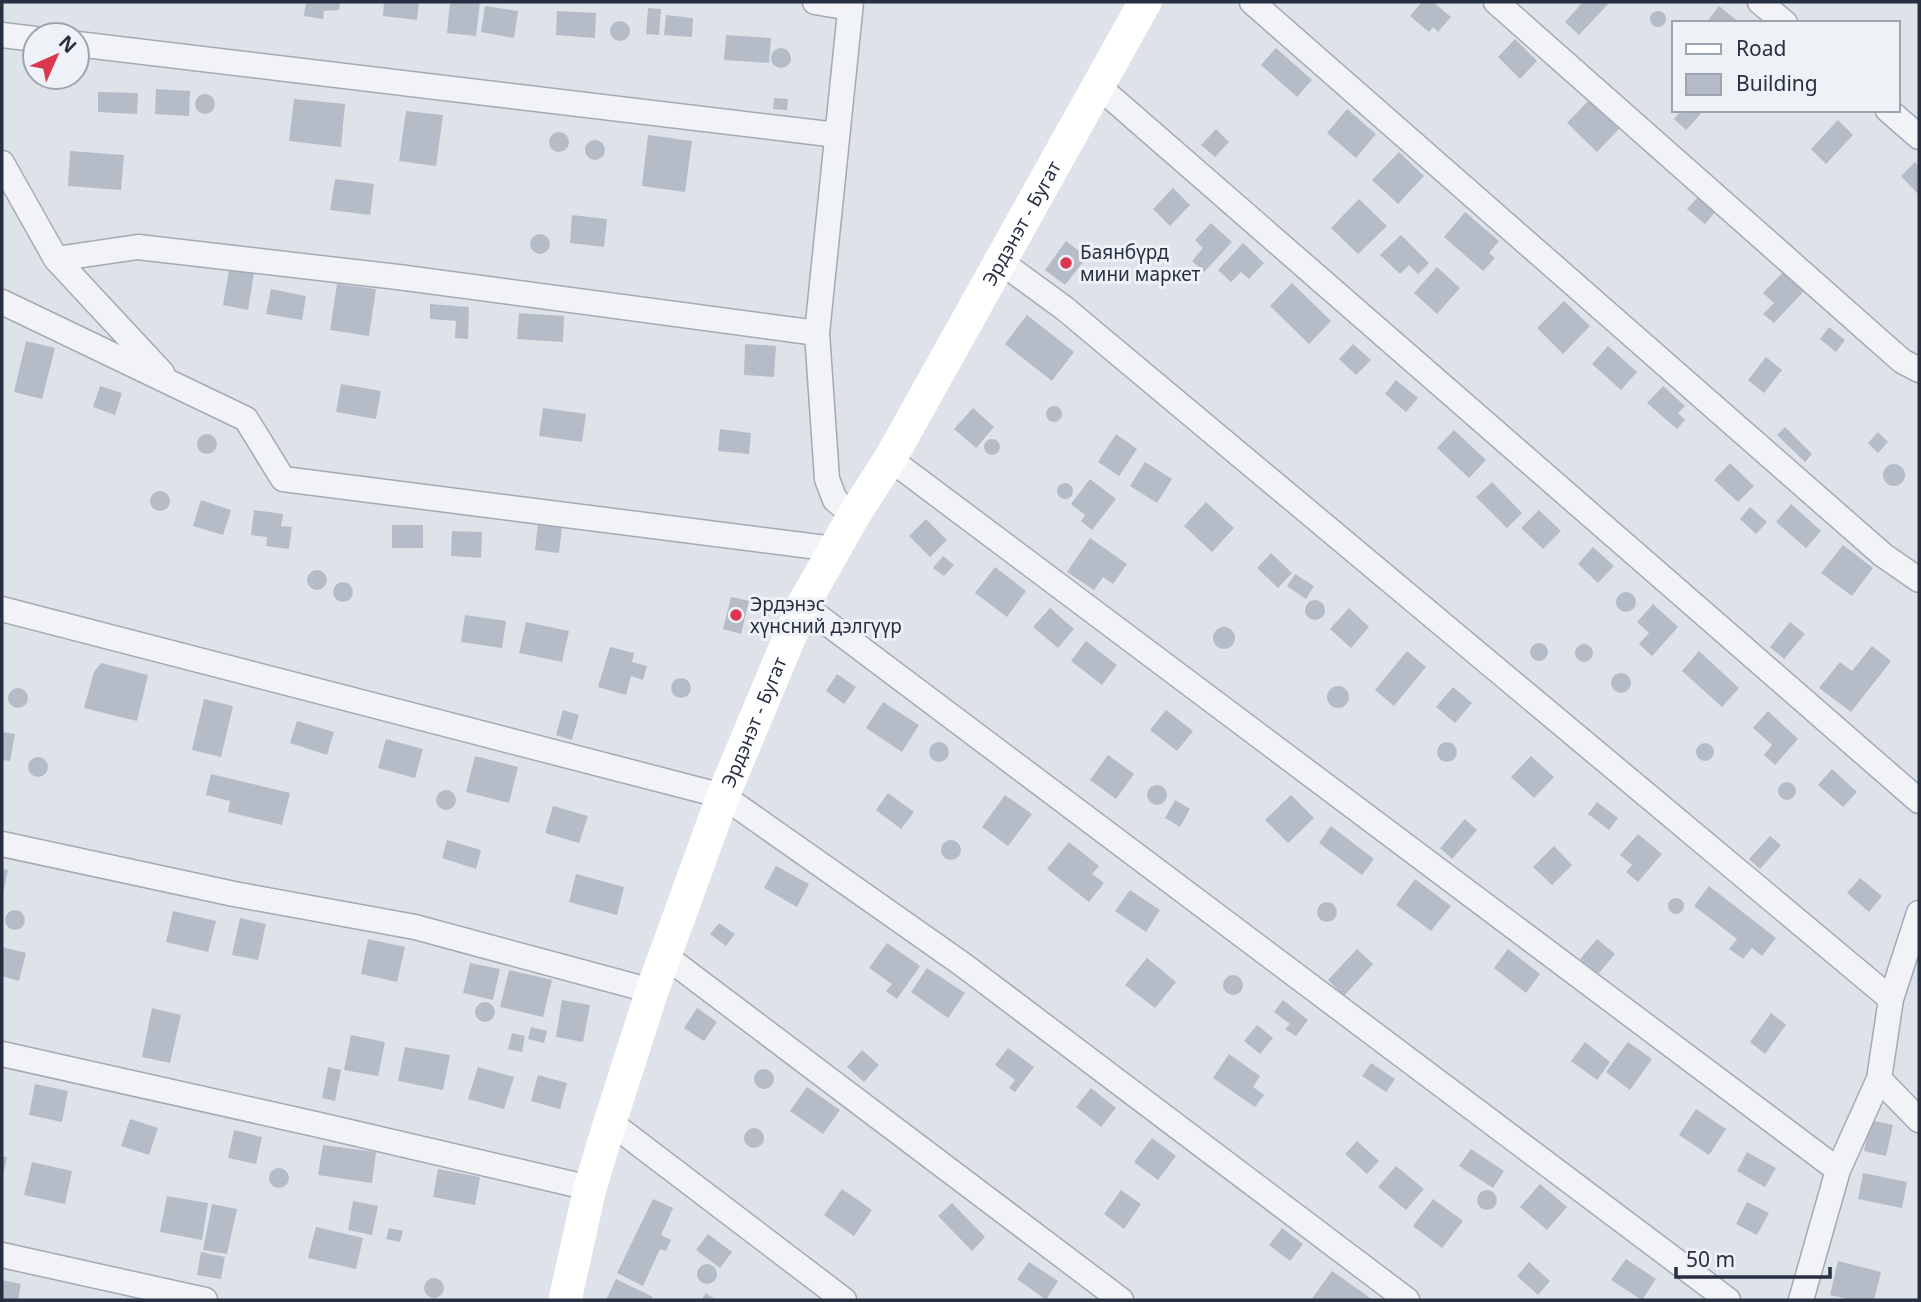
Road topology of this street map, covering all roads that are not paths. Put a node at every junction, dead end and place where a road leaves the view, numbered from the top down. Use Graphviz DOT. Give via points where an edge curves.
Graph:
graph roads {
  1 [pos="815,2"];
  2 [pos="1145,2"];
  3 [pos="1252,2"];
  4 [pos="1496,2"];
  5 [pos="1760,2"];
  6 [pos="851,5"];
  7 [pos="1783,21"];
  8 [pos="2,36"];
  9 [pos="21,38"];
  10 [pos="91,46"];
  11 [pos="1098,86"];
  12 [pos="1890,112"];
  13 [pos="837,135"];
  14 [pos="1919,137"];
  15 [pos="2,163"];
  16 [pos="56,259"];
  17 [pos="1001,262"];
  18 [pos="2,302"];
  19 [pos="817,333"];
  20 [pos="1919,370"];
  21 [pos="172,383"];
  22 [pos="890,459"];
  23 [pos="854,515"];
  24 [pos="834,549"];
  25 [pos="1919,580"];
  26 [pos="803,605"];
  27 [pos="2,610"];
  28 [pos="723,796"];
  29 [pos="1919,801"];
  30 [pos="2,844"];
  31 [pos="1919,913"];
  32 [pos="664,956"];
  33 [pos="652,991"];
  34 [pos="1891,999"];
  35 [pos="2,1054"];
  36 [pos="1879,1079"];
  37 [pos="1919,1120"];
  38 [pos="610,1122"];
  39 [pos="1838,1170"];
  40 [pos="590,1188"];
  41 [pos="2,1255"];
  42 [pos="205,1300"];
  43 [pos="565,1300"];
  44 [pos="845,1300"];
  45 [pos="1121,1300"];
  46 [pos="1407,1300"];
  47 [pos="1728,1300"];
  48 [pos="1801,1300"];
  1 -- 6 [label="street"];
  2 -- 11 [label="street, Эрдэнэт - Бугат"];
  3 -- 25 [label="street" via="1883,555"];
  4 -- 20 [label="street" via="1902,362"];
  5 -- 7 [label="street"];
  6 -- 13 [label="street"];
  8 -- 9 [label="street"];
  10 -- 13 [label="street"];
  11 -- 17 [label="street, Эрдэнэт - Бугат"];
  11 -- 29 [label="street"];
  12 -- 14 [label="street"];
  13 -- 19 [label="street"];
  15 -- 16 [label="street"];
  16 -- 19 [label="street" via="138,247"];
  16 -- 21 [label="street"];
  17 -- 22 [label="street, Эрдэнэт - Бугат"];
  17 -- 34 [label="street" via="1085,326"];
  18 -- 21 [label="street"];
  19 -- 23 [label="street" via="827,479 835,500"];
  21 -- 24 [label="street" via="246,419 282,479"];
  22 -- 23 [label="street, Эрдэнэт - Бугат"];
  22 -- 39 [label="street"];
  23 -- 24 [label="street, Эрдэнэт - Бугат"];
  24 -- 26 [label="street, Эрдэнэт - Бугат"];
  26 -- 28 [label="street, Эрдэнэт - Бугат"];
  26 -- 47 [label="street"];
  27 -- 28 [label="street"];
  28 -- 32 [label="street, Эрдэнэт - Бугат"];
  28 -- 46 [label="street" via="962,964"];
  30 -- 33 [label="street" via="415,927"];
  31 -- 34 [label="street"];
  32 -- 33 [label="street, Эрдэнэт - Бугат"];
  32 -- 45 [label="street"];
  33 -- 38 [label="street, Эрдэнэт - Бугат"];
  34 -- 36 [label="street"];
  35 -- 40 [label="street"];
  36 -- 37 [label="street"];
  36 -- 39 [label="street"];
  38 -- 40 [label="street, Эрдэнэт - Бугат"];
  38 -- 44 [label="street"];
  39 -- 48 [label="street"];
  40 -- 43 [label="street, Эрдэнэт - Бугат"];
  41 -- 42 [label="street"];
}
